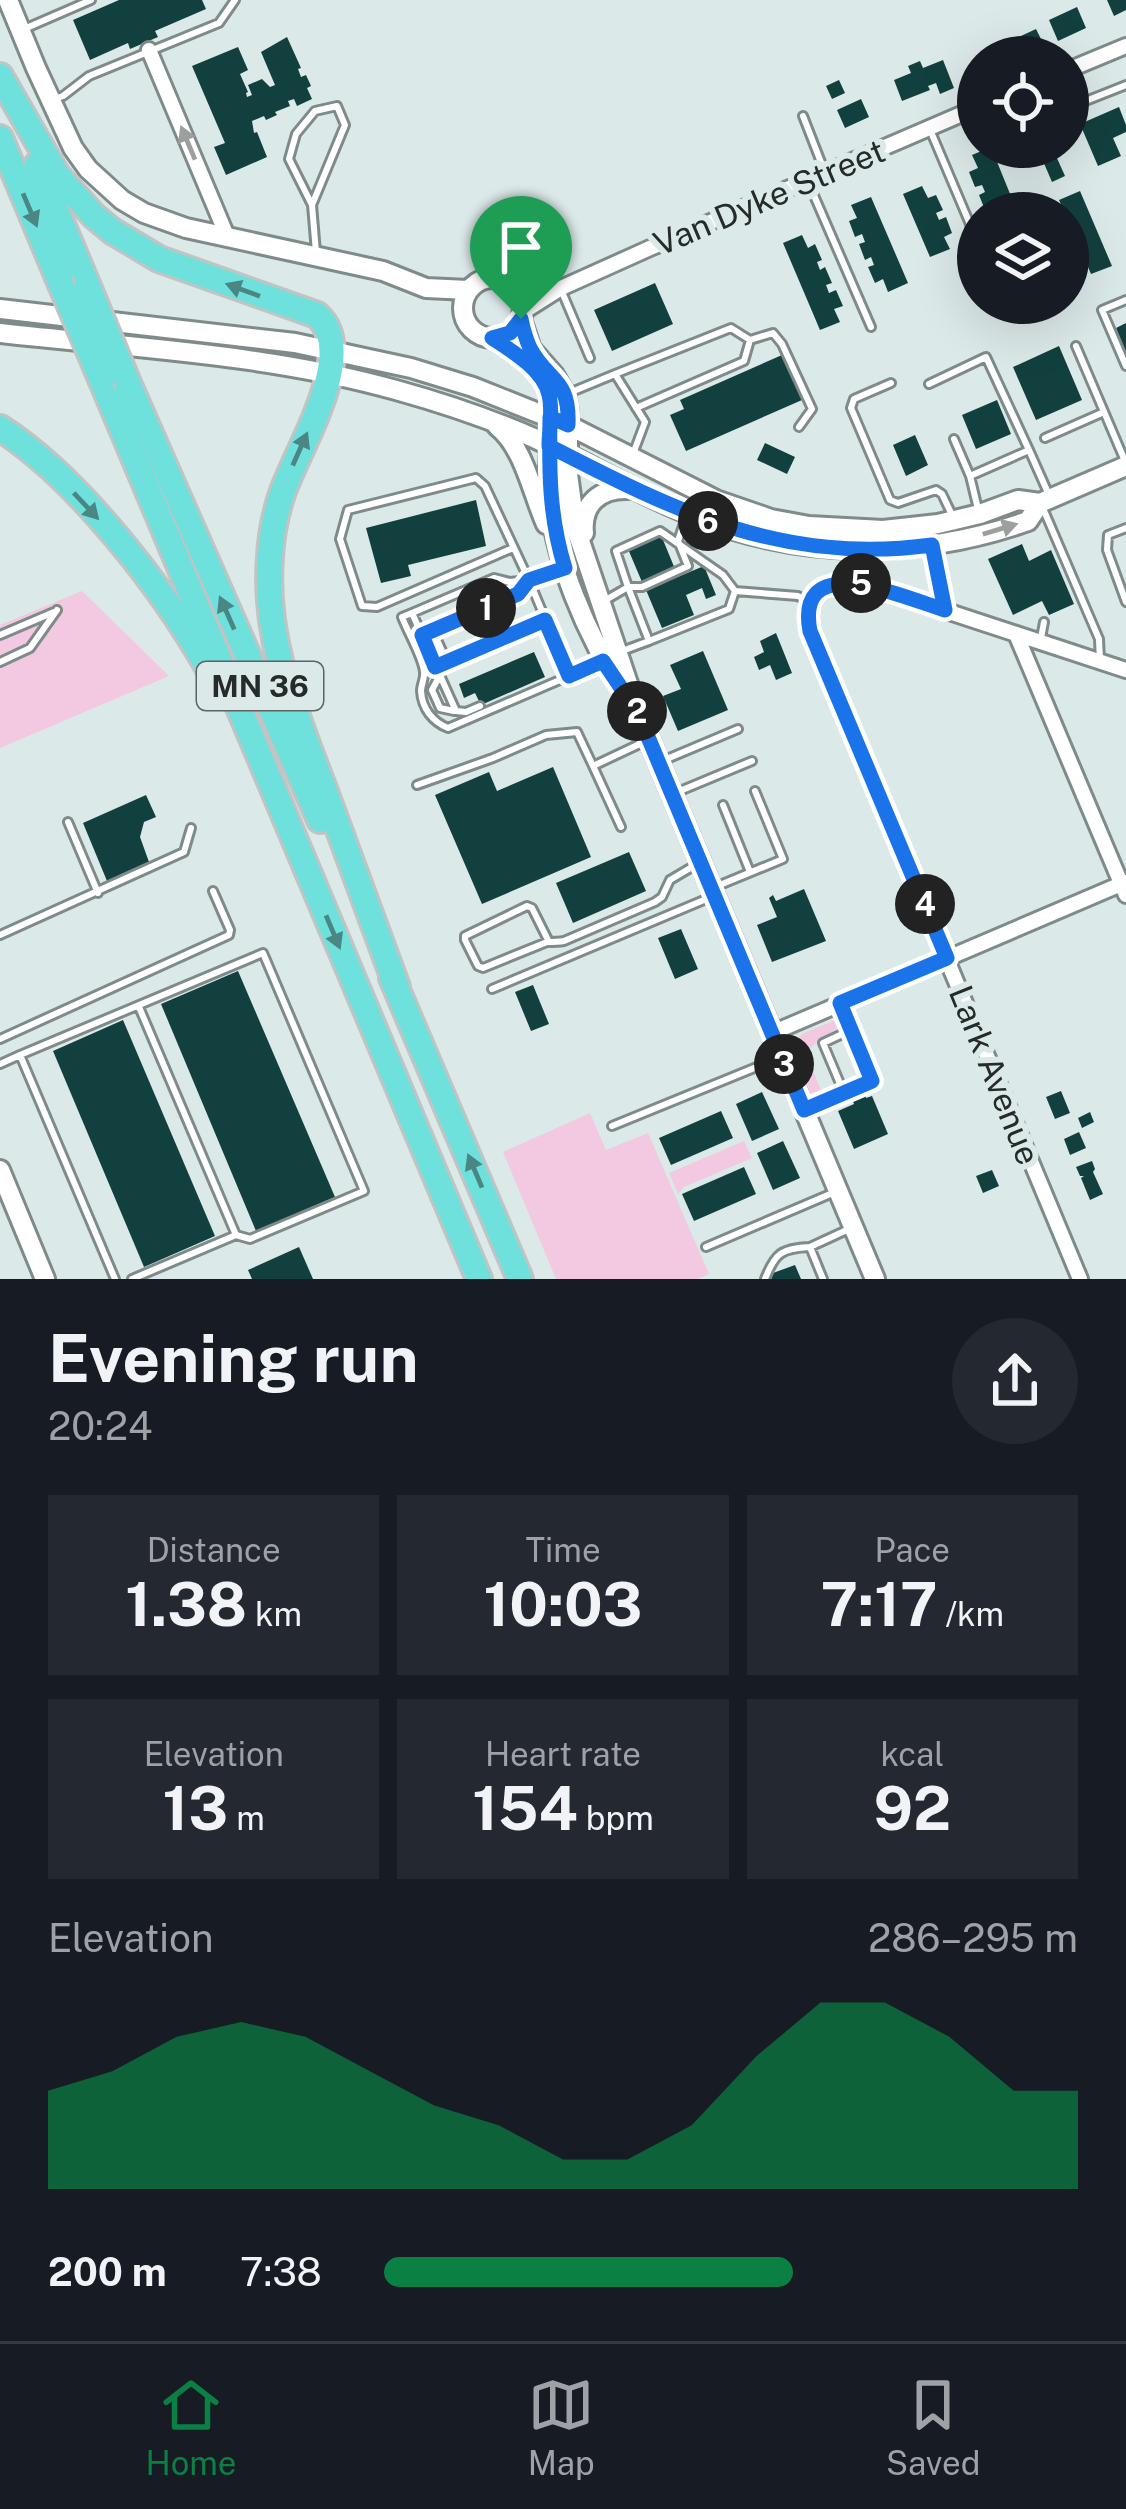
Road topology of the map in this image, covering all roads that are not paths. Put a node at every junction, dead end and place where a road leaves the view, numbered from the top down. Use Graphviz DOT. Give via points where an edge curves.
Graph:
graph roads {
  1 [pos="8,0"];
  2 [pos="91,0"];
  3 [pos="235,0"];
  4 [pos="20,30"];
  5 [pos="1126,48"];
  6 [pos="149,50"];
  7 [pos="1089,62"];
  8 [pos="0,77"];
  9 [pos="1126,85"];
  10 [pos="51,100"];
  11 [pos="1089,100"];
  12 [pos="803,116"];
  13 [pos="957,116"];
  14 [pos="929,128"];
  15 [pos="0,138"];
  16 [pos="826,173"];
  17 [pos="808,181"];
  18 [pos="957,194"];
  19 [pos="312,205"];
  20 [pos="226,236"];
  21 [pos="315,256"];
  22 [pos="426,288"];
  23 [pos="561,289"];
  24 [pos="468,290"];
  25 [pos="518,290"];
  26 [pos="1126,300"];
  27 [pos="0,309"];
  28 [pos="463,311"];
  29 [pos="522,316"];
  30 [pos="871,326"];
  31 [pos="0,333"];
  32 [pos="492,338"];
  33 [pos="750,340"];
  34 [pos="1076,346"];
  35 [pos="590,358"];
  36 [pos="330,361"];
  37 [pos="524,361"];
  38 [pos="1126,366"];
  39 [pos="615,374"];
  40 [pos="891,383"];
  41 [pos="929,384"];
  42 [pos="565,394"];
  43 [pos="500,397"];
  44 [pos="636,409"];
  45 [pos="1104,412"];
  46 [pos="488,420"];
  47 [pos="559,421"];
  48 [pos="799,427"];
  49 [pos="0,428"];
  50 [pos="1045,438"];
  51 [pos="954,440"];
  52 [pos="1030,450"];
  53 [pos="558,451"];
  54 [pos="631,458"];
  55 [pos="1126,465"];
  56 [pos="970,476"];
  57 [pos="638,490"];
  58 [pos="1045,501"];
  59 [pos="687,513"];
  60 [pos="980,514"];
  61 [pos="954,520"];
  62 [pos="1126,528"];
  63 [pos="678,541"];
  64 [pos="932,545"];
  65 [pos="513,548"];
  66 [pos="565,568"];
  67 [pos="529,580"];
  68 [pos="628,587"];
  69 [pos="736,591"];
  70 [pos="601,602"];
  71 [pos="1126,602"];
  72 [pos="811,603"];
  73 [pos="945,610"];
  74 [pos="412,613"];
  75 [pos="545,620"];
  76 [pos="1044,622"];
  77 [pos="433,631"];
  78 [pos="1016,634"];
  79 [pos="0,635"];
  80 [pos="422,635"];
  81 [pos="411,640"];
  82 [pos="649,641"];
  83 [pos="1040,642"];
  84 [pos="611,656"];
  85 [pos="0,662"];
  86 [pos="447,662"];
  87 [pos="1100,662"];
  88 [pos="435,667"];
  89 [pos="1126,670"];
  90 [pos="424,672"];
  91 [pos="569,676"];
  92 [pos="439,677"];
  93 [pos="480,706"];
  94 [pos="455,711"];
  95 [pos="738,729"];
  96 [pos="649,740"];
  97 [pos="752,761"];
  98 [pos="658,762"];
  99 [pos="592,766"];
  100 [pos="417,785"];
  101 [pos="755,791"];
  102 [pos="672,794"];
  103 [pos="723,805"];
  104 [pos="68,822"];
  105 [pos="288,824"];
  106 [pos="621,827"];
  107 [pos="191,828"];
  108 [pos="700,862"];
  109 [pos="750,872"];
  110 [pos="1124,887"];
  111 [pos="213,891"];
  112 [pos="713,892"];
  113 [pos="98,893"];
  114 [pos="0,935"];
  115 [pos="550,942"];
  116 [pos="947,958"];
  117 [pos="397,988"];
  118 [pos="492,989"];
  119 [pos="840,1003"];
  120 [pos="138,1005"];
  121 [pos="851,1030"];
  122 [pos="772,1033"];
  123 [pos="0,1039"];
  124 [pos="20,1055"];
  125 [pos="782,1057"];
  126 [pos="0,1064"];
  127 [pos="844,1093"];
  128 [pos="804,1110"];
  129 [pos="612,1126"];
  130 [pos="0,1170"];
  131 [pos="838,1191"];
  132 [pos="853,1227"];
  133 [pos="236,1235"];
  134 [pos="810,1246"];
  135 [pos="706,1247"];
  136 [pos="45,1279"];
  137 [pos="115,1279"];
  138 [pos="132,1279"];
  139 [pos="479,1279"];
  140 [pos="520,1279"];
  141 [pos="765,1279"];
  142 [pos="823,1279"];
  143 [pos="875,1279"];
  144 [pos="1080,1279"];
  1 -- 4 [label="main road"];
  2 -- 4 [label="lane"];
  3 -- 6 [label="lane" via="219,23"];
  4 -- 10 [label="main road"];
  5 -- 7 [label="street"];
  6 -- 10 [label="lane"];
  20 -- 6 [label="street, one-way"];
  36 -- 8 [label="highway, one-way" via="326,322 317,315 159,259 94,216 57,176"];
  117 -- 8 [label="highway, MN 36, one-way, bridge" via="214,584"];
  9 -- 11 [label="lane"];
  10 -- 20 [label="main road" via="73,148 105,187 144,213"];
  12 -- 16 [label="lane"];
  13 -- 14 [label="street, Van Dyke Street"];
  14 -- 16 [label="street, Van Dyke Street"];
  14 -- 18 [label="lane"];
  15 -- 105 [label="highway, MN 36, one-way, bridge"];
  16 -- 17 [label="street, Van Dyke Street"];
  17 -- 23 [label="street, Van Dyke Street"];
  17 -- 30 [label="lane"];
  19 -- 19 [label="lane" via="345,125 337,106 315,111 289,159"];
  19 -- 21 [label="lane"];
  20 -- 21 [label="main road"];
  21 -- 22 [label="main road"];
  22 -- 24 [label="main road"];
  22 -- 28 [label="main road"];
  23 -- 25 [label="street, Van Dyke Street"];
  23 -- 29 [label="street, Van Dyke Street"];
  23 -- 35 [label="lane"];
  24 -- 25 [label="main road" via="493,277"];
  24 -- 28 [label="main road"];
  25 -- 29 [label="main road"];
  26 -- 38 [label="lane" via="1102,310"];
  27 -- 36 [label="main road"];
  28 -- 32 [label="main road" via="476,333"];
  29 -- 32 [label="main road" via="510,333"];
  29 -- 42 [label="main road" via="531,349"];
  31 -- 36 [label="main road"];
  32 -- 37 [label="main road"];
  33 -- 39 [label="lane" via="731,328"];
  33 -- 44 [label="lane" via="744,361"];
  33 -- 48 [label="lane" via="773,333 782,344 812,409"];
  34 -- 45 [label="lane"];
  36 -- 43 [label="main road" via="411,368"];
  36 -- 46 [label="main road"];
  117 -- 36 [label="highway, one-way" via="290,697 269,611 277,512"];
  37 -- 43 [label="main road" via="527,387"];
  37 -- 47 [label="main road" via="548,388"];
  39 -- 42 [label="lane"];
  39 -- 44 [label="lane"];
  40 -- 61 [label="lane" via="854,399 851,408 890,500 936,490"];
  41 -- 52 [label="lane" via="986,357"];
  42 -- 47 [label="main road"];
  43 -- 47 [label="main road"];
  44 -- 54 [label="lane" via="645,422"];
  45 -- 50 [label="lane"];
  45 -- 55 [label="lane"];
  46 -- 53 [label="main road"];
  46 -- 66 [label="main road" via="515,447"];
  47 -- 53 [label="main road"];
  47 -- 54 [label="main road"];
  49 -- 105 [label="highway, one-way" via="92,511 158,590 213,676"];
  51 -- 56 [label="lane"];
  52 -- 56 [label="lane"];
  52 -- 58 [label="lane"];
  53 -- 57 [label="main road"];
  53 -- 66 [label="main road" via="550,509"];
  53 -- 70 [label="main road"];
  54 -- 61 [label="main road" via="716,500 794,524 884,530"];
  55 -- 58 [label="main road"];
  56 -- 60 [label="lane"];
  57 -- 59 [label="main road"];
  57 -- 70 [label="main road" via="607,490 584,516"];
  58 -- 60 [label="main road" via="1018,500"];
  64 -- 58 [label="main road, one-way" via="1028,521"];
  58 -- 87 [label="lane" via="1099,639"];
  59 -- 63 [label="lane"];
  59 -- 64 [label="main road" via="801,545"];
  60 -- 61 [label="main road"];
  62 -- 71 [label="lane" via="1108,536 1107,550"];
  63 -- 68 [label="lane" via="688,566"];
  63 -- 68 [label="lane" via="660,531 616,550"];
  63 -- 69 [label="lane"];
  64 -- 73 [label="lane"];
  65 -- 65 [label="lane" via="476,478 348,510 340,539 362,606 376,607"];
  65 -- 67 [label="lane"];
  66 -- 67 [label="lane"];
  66 -- 84 [label="main road"];
  67 -- 74 [label="lane" via="494,578"];
  67 -- 75 [label="lane"];
  67 -- 77 [label="lane" via="518,594"];
  68 -- 70 [label="lane"];
  68 -- 82 [label="lane"];
  69 -- 72 [label="lane"];
  69 -- 82 [label="lane" via="729,609"];
  70 -- 84 [label="main road"];
  72 -- 73 [label="street" via="820,591 858,582"];
  72 -- 116 [label="street, Lark Avenue" via="810,631"];
  73 -- 78 [label="street"];
  74 -- 80 [label="lane"];
  74 -- 81 [label="lane" via="402,617"];
  75 -- 86 [label="lane"];
  75 -- 91 [label="lane"];
  76 -- 83 [label="lane"];
  77 -- 80 [label="lane"];
  77 -- 86 [label="lane"];
  78 -- 83 [label="street"];
  78 -- 110 [label="street"];
  79 -- 85 [label="lane" via="57,610 31,648"];
  80 -- 81 [label="lane"];
  80 -- 88 [label="lane"];
  81 -- 90 [label="lane"];
  82 -- 84 [label="lane"];
  83 -- 87 [label="street"];
  84 -- 91 [label="lane"];
  84 -- 96 [label="main road"];
  86 -- 88 [label="lane"];
  87 -- 89 [label="street"];
  88 -- 90 [label="lane"];
  88 -- 92 [label="lane"];
  90 -- 91 [label="lane" via="422,700 448,728"];
  92 -- 94 [label="lane"];
  92 -- 94 [label="lane" via="434,699"];
  93 -- 94 [label="lane"];
  95 -- 98 [label="lane"];
  96 -- 98 [label="main road"];
  96 -- 99 [label="lane"];
  97 -- 102 [label="lane"];
  98 -- 102 [label="main road"];
  99 -- 100 [label="lane" via="577,732 546,735"];
  99 -- 106 [label="lane"];
  101 -- 109 [label="lane" via="782,859"];
  102 -- 108 [label="main road"];
  103 -- 109 [label="lane"];
  104 -- 113 [label="lane"];
  105 -- 139 [label="highway, MN 36, one-way"];
  107 -- 113 [label="lane" via="184,852"];
  108 -- 112 [label="main road"];
  108 -- 115 [label="lane" via="670,880 655,902"];
  109 -- 112 [label="lane"];
  110 -- 116 [label="street"];
  111 -- 123 [label="lane" via="229,935"];
  112 -- 118 [label="lane"];
  112 -- 122 [label="main road"];
  113 -- 114 [label="lane"];
  115 -- 115 [label="lane" via="483,968 465,936 527,906"];
  116 -- 119 [label="street"];
  116 -- 144 [label="street, Lark Avenue"];
  140 -- 117 [label="highway, MN 36, one-way"];
  119 -- 121 [label="lane"];
  119 -- 122 [label="street"];
  120 -- 124 [label="lane"];
  120 -- 133 [label="lane"];
  120 -- 133 [label="lane" via="262,952 364,1191 250,1239"];
  121 -- 127 [label="lane" via="872,1081"];
  121 -- 127 [label="lane" via="823,1042"];
  122 -- 125 [label="main road"];
  124 -- 126 [label="lane"];
  124 -- 137 [label="lane"];
  125 -- 128 [label="main road"];
  125 -- 129 [label="lane"];
  127 -- 128 [label="lane"];
  128 -- 131 [label="main road"];
  130 -- 136 [label="main road"];
  131 -- 132 [label="main road"];
  131 -- 135 [label="lane"];
  132 -- 134 [label="lane"];
  132 -- 143 [label="main road"];
  133 -- 138 [label="lane"];
  134 -- 141 [label="lane" via="781,1252"];
  134 -- 142 [label="lane"];
}
